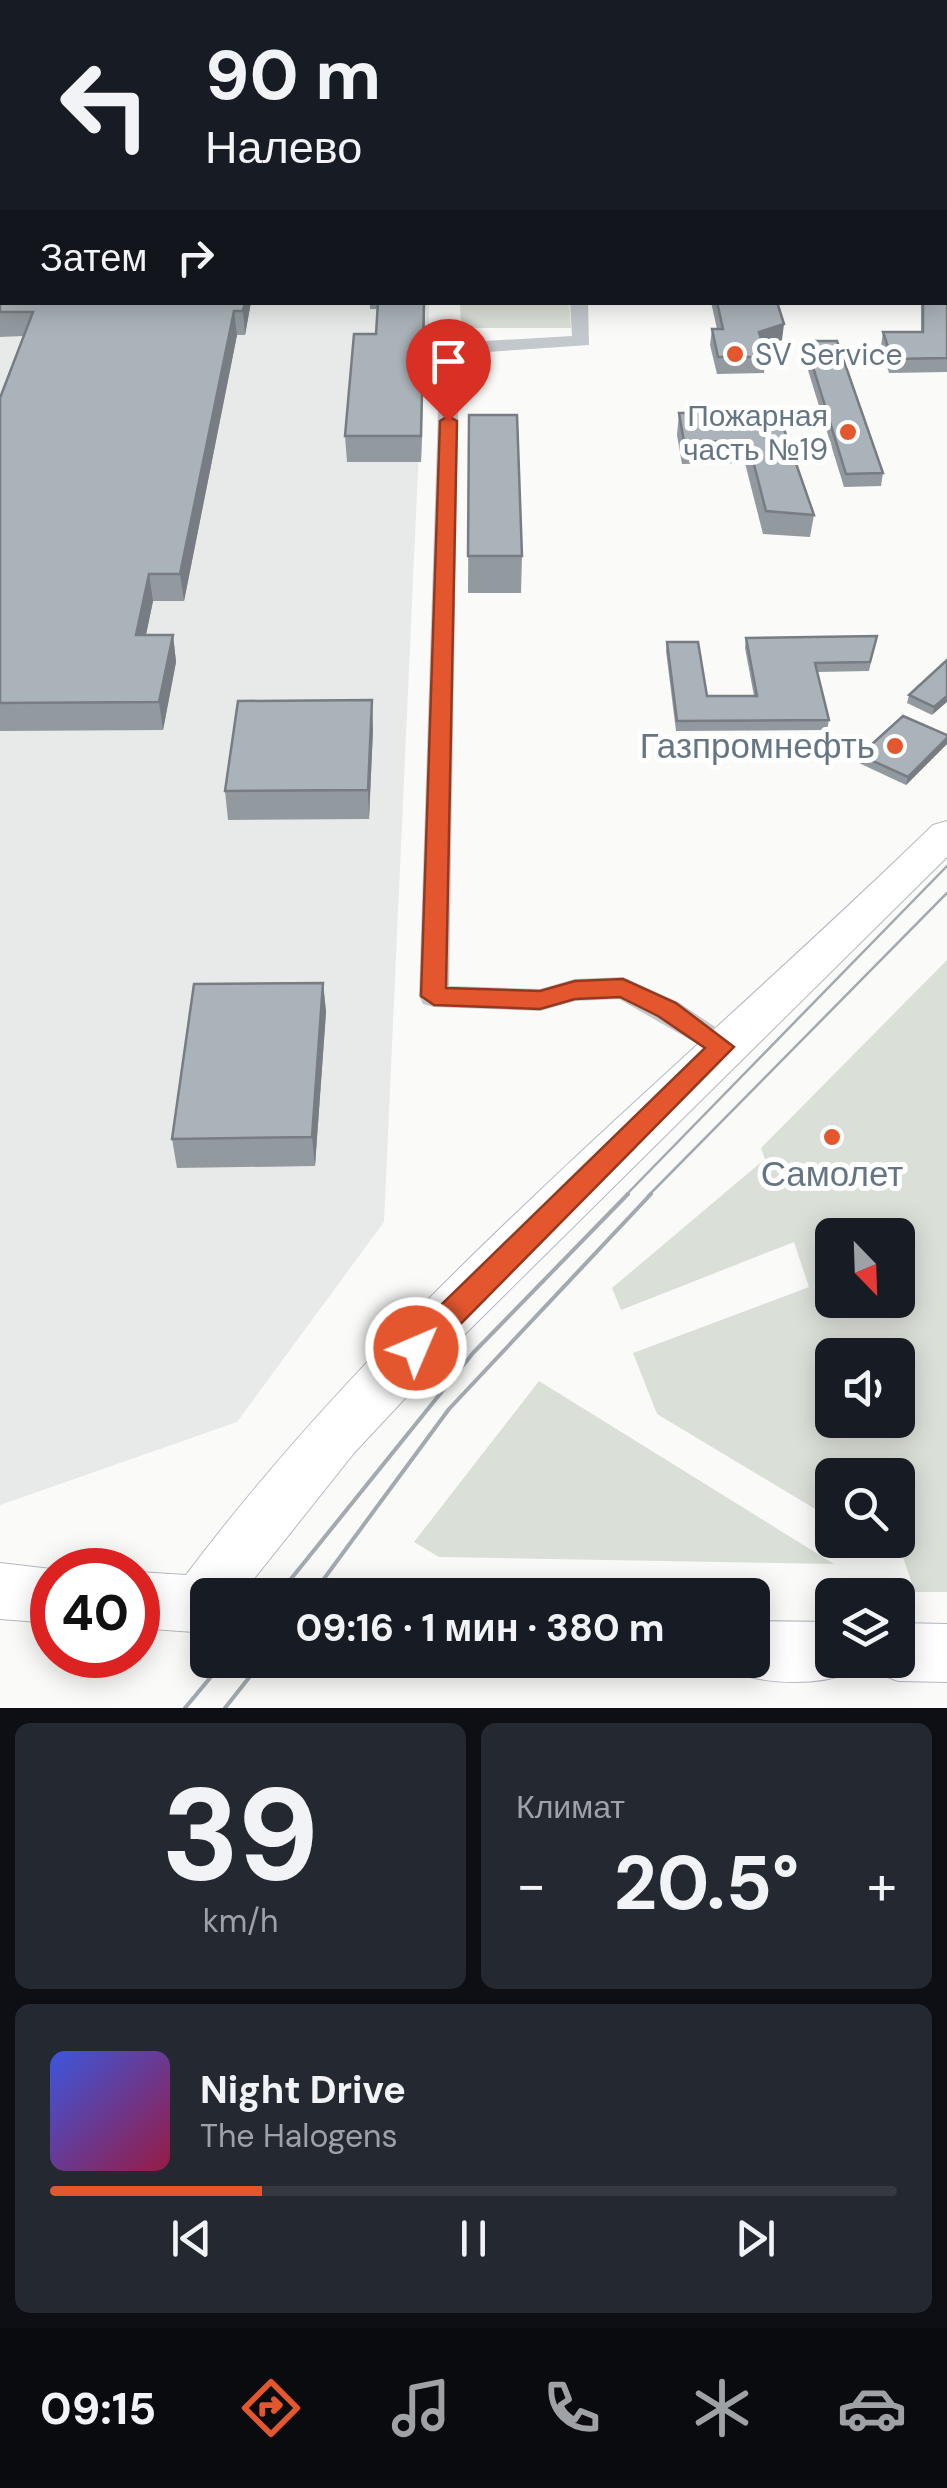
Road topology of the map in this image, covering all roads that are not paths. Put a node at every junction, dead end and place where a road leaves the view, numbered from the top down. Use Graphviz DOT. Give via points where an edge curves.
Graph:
graph roads {
  1 [pos="580,305"];
  2 [pos="947,834"];
  3 [pos="722,1047"];
  4 [pos="223,1578"];
  5 [pos="0,1592"];
  6 [pos="30,1593"];
  7 [pos="160,1602"];
  8 [pos="190,1604"];
  9 [pos="770,1650"];
  10 [pos="815,1651"];
  11 [pos="915,1652"];
  12 [pos="947,1652"];
  1 -- 3 [label="street" via="582,340 450,348 434,996 540,1000 623,988"];
  2 -- 3 [label="street"];
  3 -- 4 [label="street" via="302,1468"];
  5 -- 6 [label="street"];
  7 -- 8 [label="street"];
  9 -- 10 [label="street"];
  11 -- 12 [label="street"];
}
